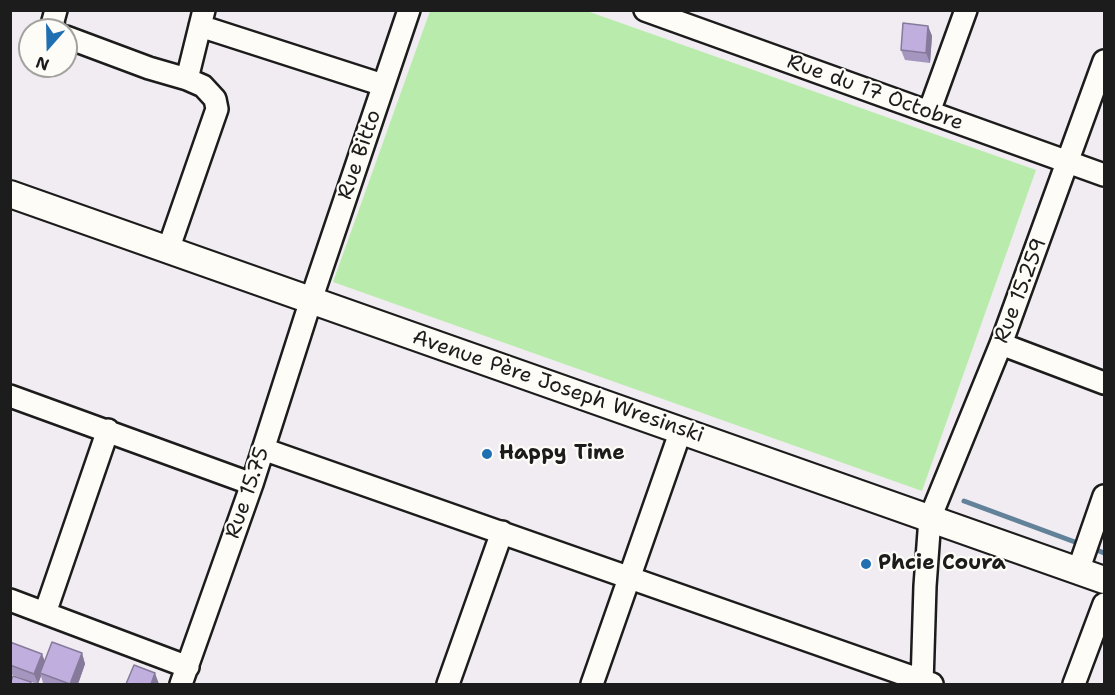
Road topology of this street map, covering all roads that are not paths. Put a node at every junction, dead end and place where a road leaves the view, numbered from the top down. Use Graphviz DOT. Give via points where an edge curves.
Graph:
graph roads {
  1 [pos="409,10"];
  2 [pos="645,10"];
  3 [pos="966,10"];
  4 [pos="202,18"];
  5 [pos="78,41"];
  6 [pos="1104,61"];
  7 [pos="187,79"];
  8 [pos="383,85"];
  9 [pos="929,112"];
  10 [pos="1069,163"];
  11 [pos="1104,175"];
  12 [pos="10,194"];
  13 [pos="168,250"];
  14 [pos="311,300"];
  15 [pos="1000,344"];
  16 [pos="1104,383"];
  17 [pos="10,396"];
  18 [pos="108,430"];
  19 [pos="681,430"];
  20 [pos="263,449"];
  21 [pos="252,484"];
  22 [pos="1104,496"];
  23 [pos="930,518"];
  24 [pos="502,532"];
  25 [pos="1084,554"];
  26 [pos="629,577"];
  27 [pos="1104,580"];
  28 [pos="10,600"];
  29 [pos="1104,604"];
  30 [pos="45,613"];
  31 [pos="184,676"];
  32 [pos="925,683"];
  33 [pos="448,684"];
  34 [pos="592,684"];
  35 [pos="1074,684"];
  1 -- 8 [label="street, Rue Bitto"];
  2 -- 9 [label="street, Rue du 17 Octobre"];
  3 -- 9 [label="street"];
  4 -- 7 [label="street"];
  4 -- 8 [label="street"];
  5 -- 7 [label="street"];
  6 -- 10 [label="street, Rue 15.259"];
  7 -- 13 [label="street" via="203,86 215,99 217,109"];
  8 -- 14 [label="street, Rue Bitto"];
  9 -- 10 [label="street, Rue du 17 Octobre"];
  10 -- 11 [label="street, Rue du 17 Octobre"];
  10 -- 15 [label="street, Rue 15.259"];
  12 -- 13 [label="street, Avenue Père Joseph Wresinski"];
  13 -- 14 [label="street, Avenue Père Joseph Wresinski"];
  14 -- 19 [label="street, Avenue Père Joseph Wresinski"];
  14 -- 20 [label="street, Rue 15.75"];
  15 -- 16 [label="street"];
  15 -- 23 [label="street, Rue 15.259"];
  17 -- 18 [label="street"];
  18 -- 21 [label="street"];
  18 -- 30 [label="street"];
  19 -- 23 [label="street, Avenue Père Joseph Wresinski"];
  19 -- 26 [label="street"];
  20 -- 21 [label="street, Rue 15.75"];
  20 -- 24 [label="street"];
  21 -- 31 [label="street, Rue 15.75"];
  22 -- 25 [label="street"];
  23 -- 25 [label="street, Avenue Père Joseph Wresinski"];
  23 -- 32 [label="street, Rue 15.259"];
  24 -- 26 [label="street"];
  24 -- 33 [label="street"];
  25 -- 27 [label="street, Avenue Père Joseph Wresinski"];
  26 -- 32 [label="street"];
  26 -- 34 [label="street"];
  28 -- 30 [label="street"];
  29 -- 35 [label="street"];
  30 -- 31 [label="street"];
}
